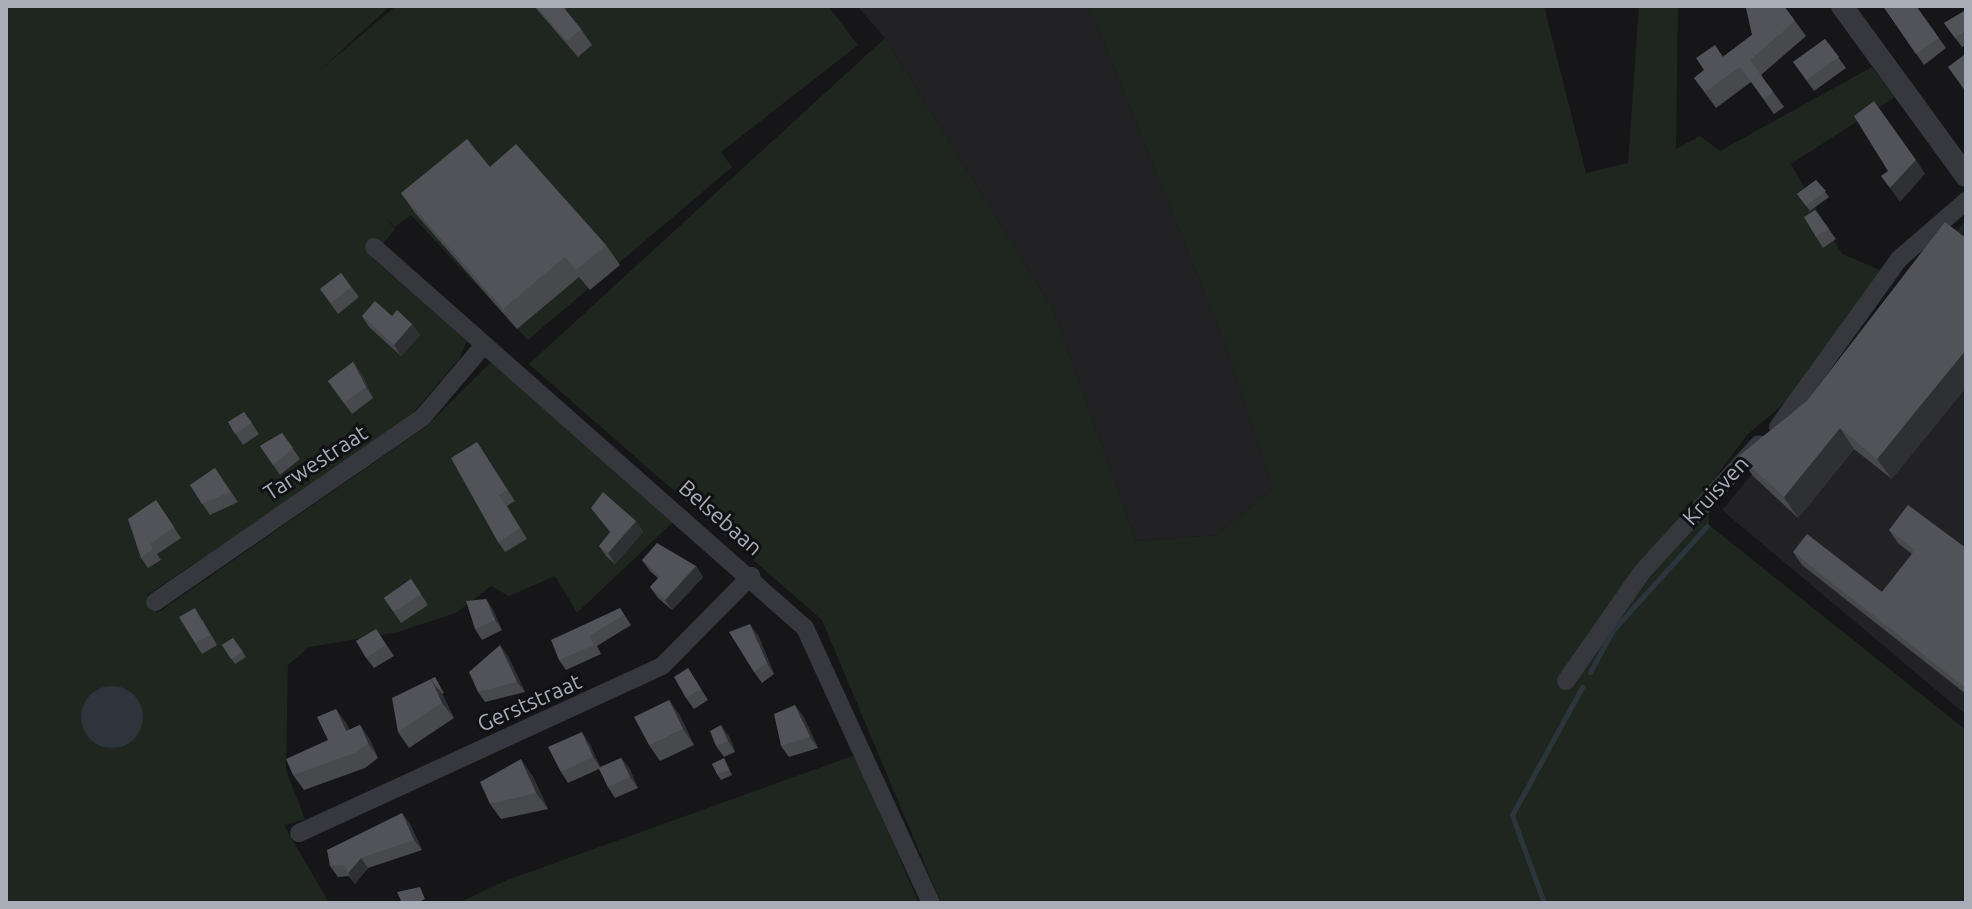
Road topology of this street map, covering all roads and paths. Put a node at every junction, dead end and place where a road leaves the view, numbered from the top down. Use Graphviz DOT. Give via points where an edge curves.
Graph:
graph roads {
  1 [pos="1842,6"];
  2 [pos="1966,176"];
  3 [pos="1966,201"];
  4 [pos="374,247"];
  5 [pos="484,345"];
  6 [pos="751,576"];
  7 [pos="155,602"];
  8 [pos="1566,681"];
  9 [pos="299,833"];
  10 [pos="931,903"];
  1 -- 2 [label="street"];
  3 -- 8 [label="street, Kruisven" via="1899,259 1813,387 1642,572"];
  4 -- 5 [label="street, Belsebaan"];
  5 -- 6 [label="street, Belsebaan"];
  5 -- 7 [label="street, Tarwestraat" via="422,418"];
  6 -- 9 [label="street, Gerststraat" via="662,666"];
  6 -- 10 [label="street, Belsebaan" via="805,628 832,676"];
}
